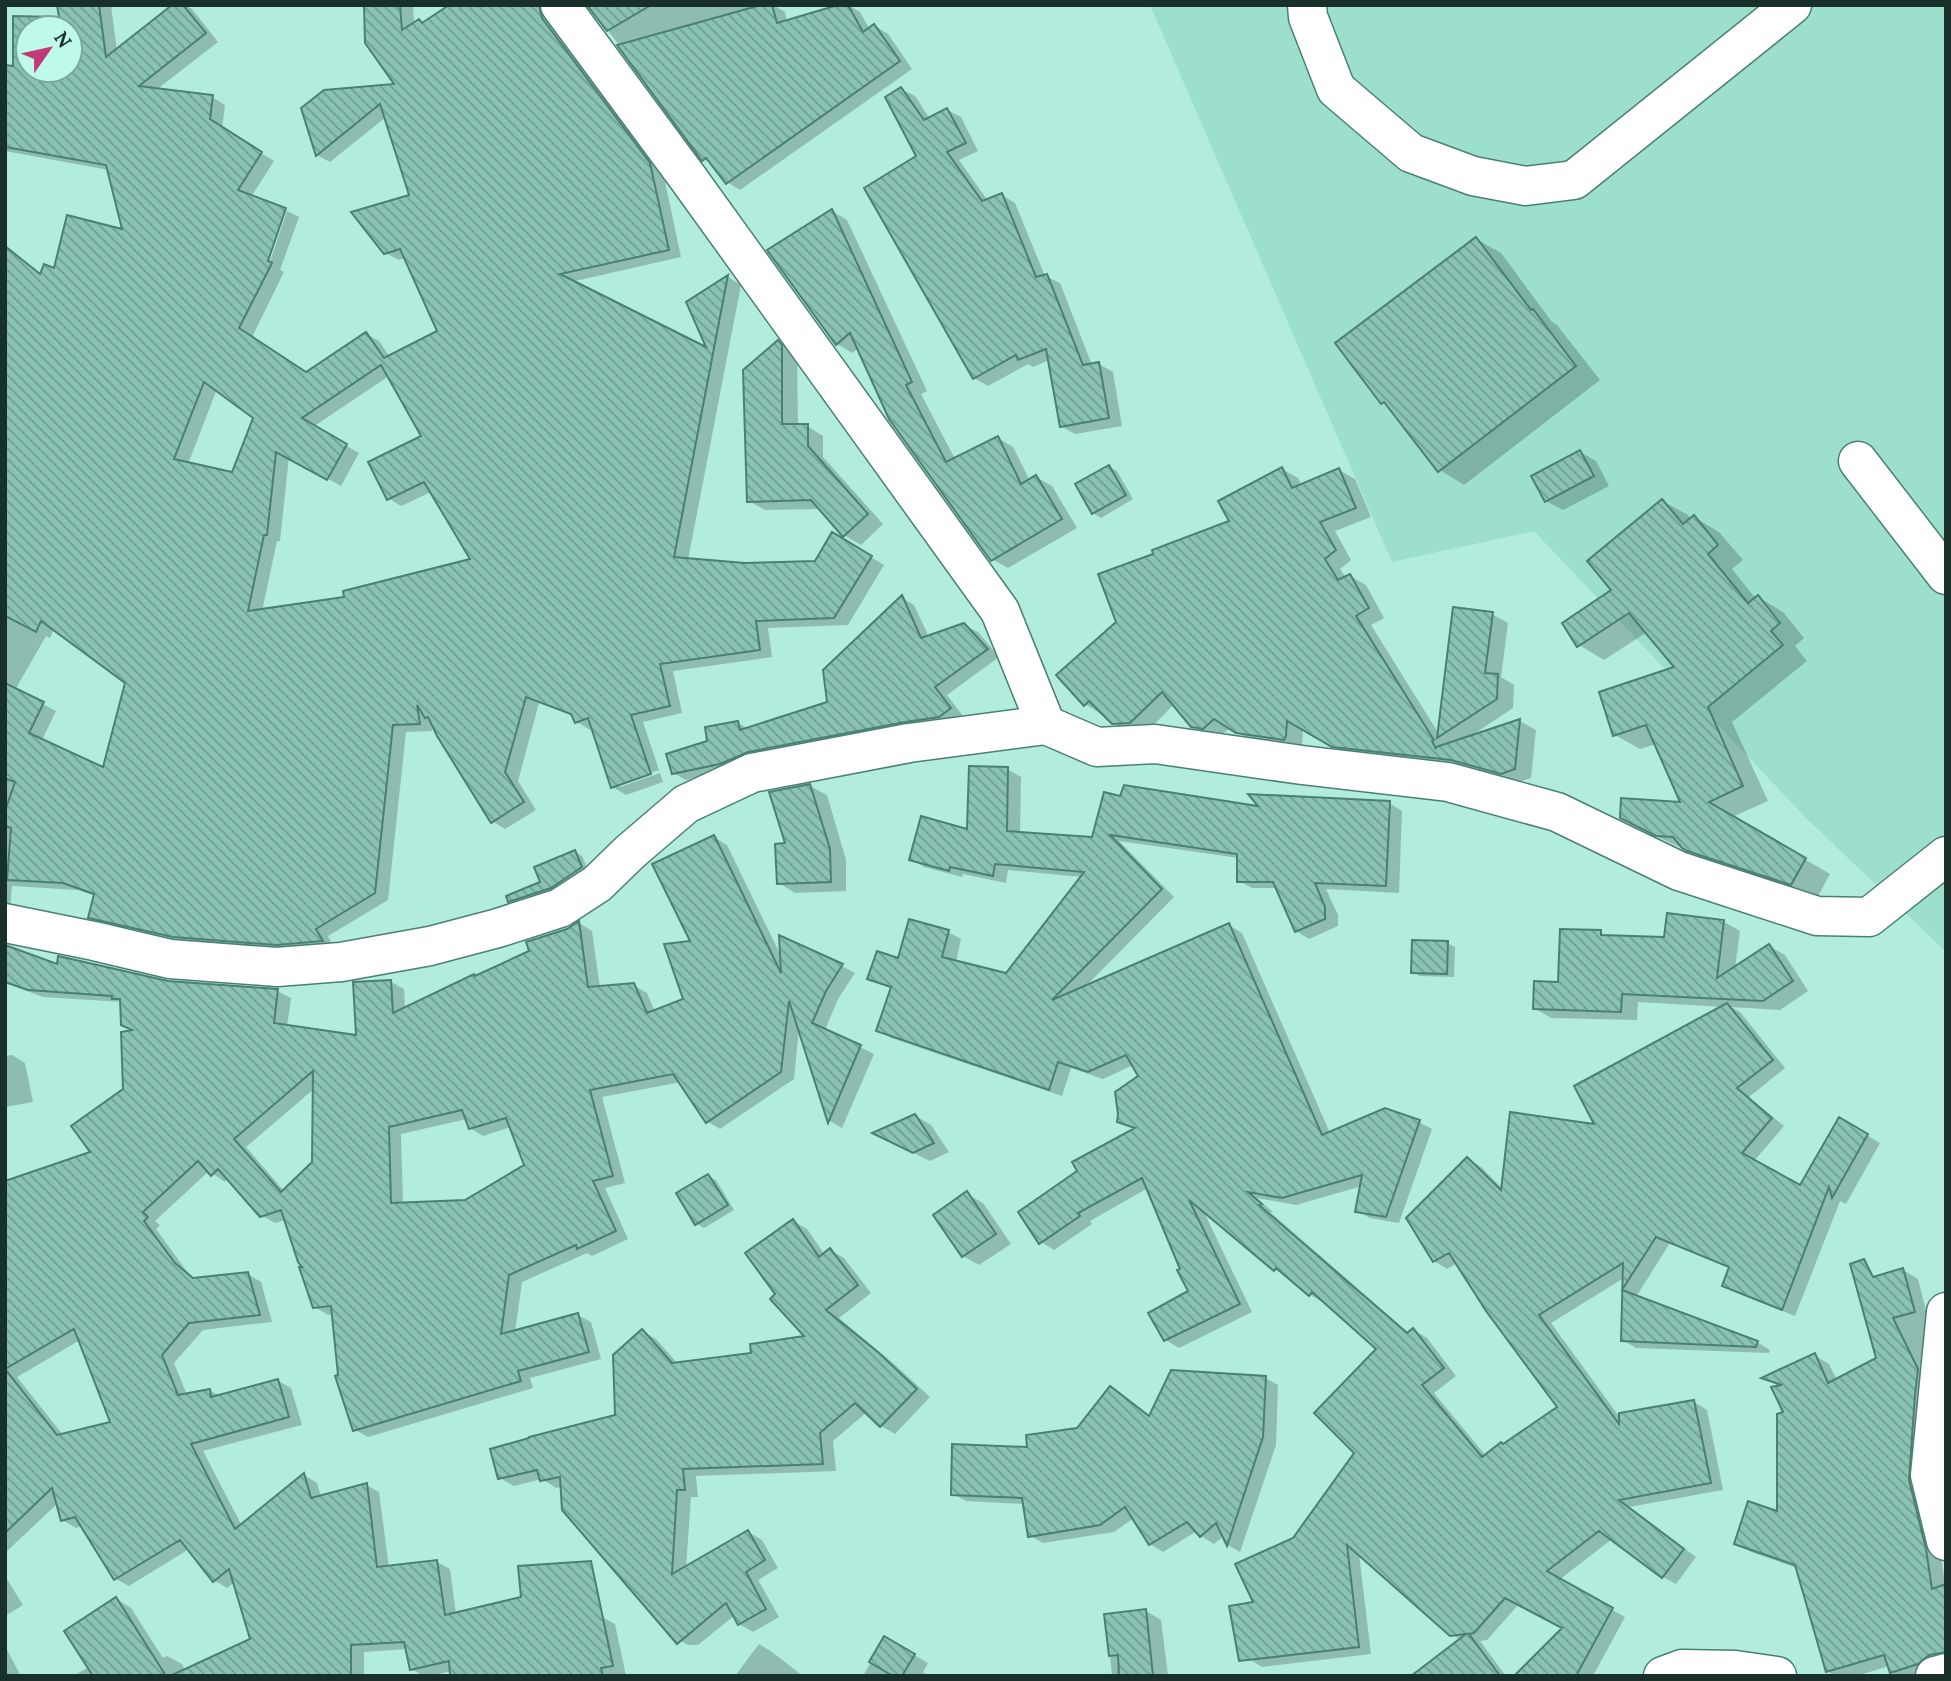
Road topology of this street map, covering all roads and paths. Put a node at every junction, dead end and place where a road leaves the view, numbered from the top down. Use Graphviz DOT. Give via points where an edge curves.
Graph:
graph roads {
  1 [pos="560,5"];
  2 [pos="1307,5"];
  3 [pos="1792,5"];
  4 [pos="1858,461"];
  5 [pos="1946,575"];
  6 [pos="1046,725"];
  7 [pos="1946,856"];
  8 [pos="5,923"];
  9 [pos="1946,1312"];
  10 [pos="1946,1541"];
  11 [pos="1946,1672"];
  12 [pos="1663,1676"];
  13 [pos="1777,1676"];
  14 [pos="1935,1676"];
  1 -- 6 [label="street" via="1000,611"];
  2 -- 3 [label="street" via="1336,89 1412,153 1473,176 1526,186 1574,180"];
  4 -- 5 [label="street"];
  6 -- 7 [label="street" via="1097,747 1154,744 1448,782 1558,812 1679,871 1817,916 1869,917"];
  6 -- 8 [label="street" via="909,743 752,773 686,804 597,884 560,908 430,946 341,962 277,967 170,959"];
  9 -- 10 [label="street" via="1930,1475"];
  11 -- 14 [label="street"];
  12 -- 13 [label="street" via="1682,1669"];
}
